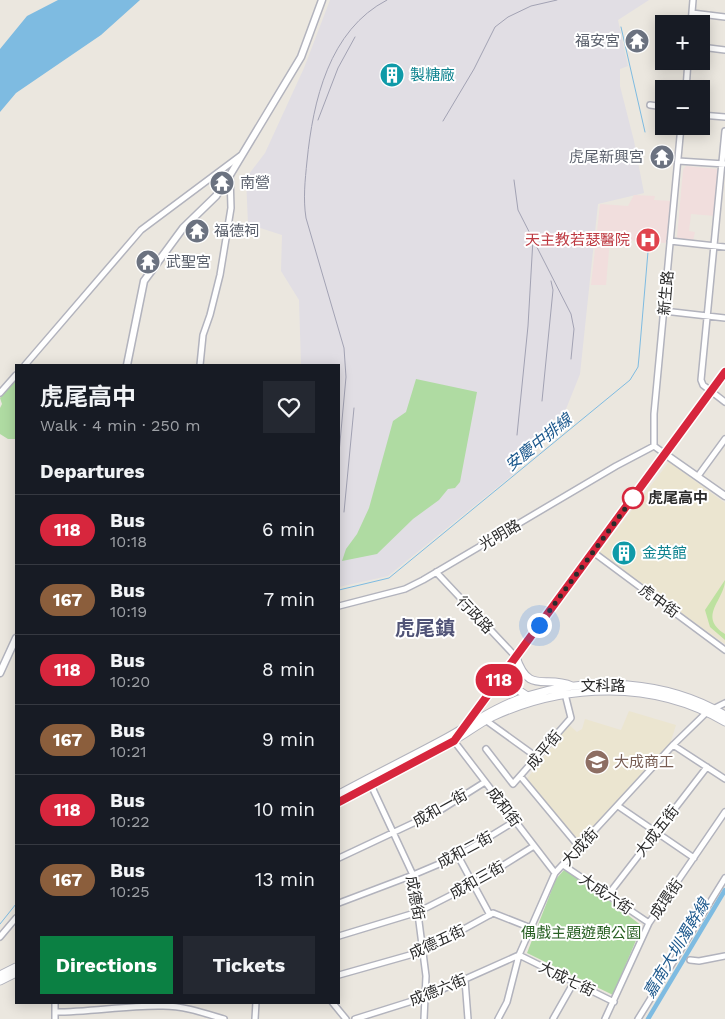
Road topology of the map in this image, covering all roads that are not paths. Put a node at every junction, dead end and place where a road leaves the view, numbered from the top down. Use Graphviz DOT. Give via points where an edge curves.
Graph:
graph roads {
  1 [pos="322,0"];
  2 [pos="693,0"];
  3 [pos="692,14"];
  4 [pos="725,17"];
  5 [pos="710,49"];
  6 [pos="725,50"];
  7 [pos="650,105"];
  8 [pos="655,106"];
  9 [pos="710,116"];
  10 [pos="725,117"];
  11 [pos="725,131"];
  12 [pos="680,135"];
  13 [pos="243,153"];
  14 [pos="678,160"];
  15 [pos="724,164"];
  16 [pos="230,175"];
  17 [pos="670,241"];
  18 [pos="714,246"];
  19 [pos="725,246"];
  20 [pos="664,311"];
  21 [pos="707,316"];
  22 [pos="725,318"];
  23 [pos="26,364"];
  24 [pos="128,364"];
  25 [pos="200,364"];
  26 [pos="725,372"];
  27 [pos="15,376"];
  28 [pos="711,392"];
  29 [pos="0,393"];
  30 [pos="725,402"];
  31 [pos="725,439"];
  32 [pos="654,446"];
  33 [pos="665,454"];
  34 [pos="698,476"];
  35 [pos="725,496"];
  36 [pos="593,552"];
  37 [pos="436,572"];
  38 [pos="340,606"];
  39 [pos="15,640"];
  40 [pos="725,650"];
  41 [pos="516,657"];
  42 [pos="506,670"];
  43 [pos="0,673"];
  44 [pos="572,686"];
  45 [pos="565,693"];
  46 [pos="530,698"];
  47 [pos="725,703"];
  48 [pos="710,710"];
  49 [pos="725,715"];
  50 [pos="481,717"];
  51 [pos="725,722"];
  52 [pos="465,727"];
  53 [pos="454,741"];
  54 [pos="673,745"];
  55 [pos="486,749"];
  56 [pos="538,758"];
  57 [pos="707,767"];
  58 [pos="521,777"];
  59 [pos="725,779"];
  60 [pos="485,782"];
  61 [pos="371,785"];
  62 [pos="340,793"];
  63 [pos="340,801"];
  64 [pos="618,806"];
  65 [pos="725,812"];
  66 [pos="515,821"];
  67 [pos="656,832"];
  68 [pos="394,833"];
  69 [pos="534,846"];
  70 [pos="580,848"];
  71 [pos="458,856"];
  72 [pos="340,858"];
  73 [pos="694,858"];
  74 [pos="564,865"];
  75 [pos="555,873"];
  76 [pos="414,875"];
  77 [pos="725,878"];
  78 [pos="473,884"];
  79 [pos="608,895"];
  80 [pos="340,903"];
  81 [pos="418,912"];
  82 [pos="490,915"];
  83 [pos="15,919"];
  84 [pos="649,923"];
  85 [pos="531,928"];
  86 [pos="340,936"];
  87 [pos="0,937"];
  88 [pos="424,951"];
  89 [pos="519,955"];
  90 [pos="725,956"];
  91 [pos="690,960"];
  92 [pos="15,968"];
  93 [pos="15,973"];
  94 [pos="0,975"];
  95 [pos="340,975"];
  96 [pos="465,980"];
  97 [pos="0,981"];
  98 [pos="574,982"];
  99 [pos="425,997"];
  100 [pos="614,1002"];
  101 [pos="54,1004"];
  102 [pos="256,1004"];
  103 [pos="334,1004"];
  104 [pos="55,1012"];
  105 [pos="93,1012"];
  106 [pos="55,1019"];
  107 [pos="94,1019"];
  108 [pos="224,1019"];
  109 [pos="256,1019"];
  110 [pos="346,1019"];
  111 [pos="355,1019"];
  112 [pos="424,1019"];
  113 [pos="468,1019"];
  114 [pos="498,1019"];
  115 [pos="553,1019"];
  116 [pos="605,1019"];
  117 [pos="638,1019"];
  1 -- 13 [label="street" via="301,57"];
  2 -- 3 [label="street"];
  3 -- 4 [label="street"];
  5 -- 6 [label="street"];
  7 -- 8 [label="street"];
  9 -- 10 [label="street"];
  11 -- 15 [label="street"];
  12 -- 14 [label="street, 新生路"];
  13 -- 16 [label="street"];
  13 -- 23 [label="street" via="141,230"];
  14 -- 15 [label="street"];
  14 -- 17 [label="street, 新生路"];
  15 -- 18 [label="street"];
  16 -- 24 [label="street" via="216,196 183,228 144,281"];
  16 -- 25 [label="street" via="231,208 220,275 202,335"];
  17 -- 18 [label="street"];
  17 -- 20 [label="street, 新生路"];
  18 -- 19 [label="street"];
  18 -- 21 [label="street"];
  20 -- 21 [label="street"];
  20 -- 32 [label="street, 新生路"];
  21 -- 22 [label="street"];
  21 -- 28 [label="street" via="701,380"];
  26 -- 28 [label="street"];
  27 -- 29 [label="street"];
  28 -- 30 [label="street"];
  28 -- 33 [label="street"];
  31 -- 34 [label="street"];
  32 -- 33 [label="street"];
  32 -- 37 [label="street, 光明路"];
  33 -- 34 [label="street"];
  33 -- 36 [label="street"];
  34 -- 35 [label="street"];
  36 -- 40 [label="street, 虎中街"];
  36 -- 41 [label="street"];
  37 -- 38 [label="street, 光明路" via="405,589"];
  37 -- 41 [label="street, 行政路"];
  39 -- 43 [label="street"];
  41 -- 42 [label="street"];
  41 -- 44 [label="main road" via="520,670 532,681"];
  42 -- 46 [label="main road" via="512,686"];
  42 -- 50 [label="street"];
  44 -- 46 [label="main road, 文科路"];
  44 -- 48 [label="main road, 文科路" via="638,686 679,695"];
  45 -- 46 [label="main road, 文科路"];
  45 -- 48 [label="main road, 文科路" via="624,691 664,697"];
  45 -- 56 [label="street, 成平街" via="571,718"];
  46 -- 50 [label="main road, 文科路"];
  47 -- 48 [label="street"];
  48 -- 49 [label="main road, 文科路"];
  48 -- 51 [label="main road, 文科路"];
  48 -- 54 [label="street, 大成街"];
  50 -- 52 [label="main road, 文科路"];
  50 -- 53 [label="main road, 文科路"];
  50 -- 56 [label="street"];
  52 -- 53 [label="street"];
  52 -- 62 [label="main road, 文科路"];
  53 -- 60 [label="street, 成和街"];
  53 -- 61 [label="main road, 文科路"];
  54 -- 57 [label="street"];
  54 -- 64 [label="street, 大成街"];
  55 -- 58 [label="street" via="513,784"];
  56 -- 58 [label="street, 成平街"];
  57 -- 59 [label="street"];
  57 -- 67 [label="street, 大成五街"];
  58 -- 70 [label="street, 成平街"];
  60 -- 66 [label="street, 成和街"];
  60 -- 68 [label="street, 成和一街"];
  61 -- 63 [label="main road, 文科路"];
  61 -- 68 [label="street, 成德街"];
  64 -- 67 [label="street"];
  64 -- 70 [label="street, 大成街"];
  65 -- 73 [label="street, 成環街"];
  66 -- 69 [label="street, 成和街"];
  66 -- 71 [label="street, 成和二街"];
  67 -- 73 [label="street"];
  67 -- 79 [label="street, 大成五街"];
  68 -- 72 [label="street, 成和一街"];
  68 -- 76 [label="street, 成德街"];
  69 -- 75 [label="street, 成和街"];
  69 -- 78 [label="street, 成和三街"];
  70 -- 74 [label="street, 大成街"];
  71 -- 76 [label="street, 成和二街"];
  71 -- 78 [label="street"];
  73 -- 84 [label="street, 成環街"];
  74 -- 75 [label="street, 大成街"];
  74 -- 79 [label="street, 大成六街"];
  75 -- 85 [label="street, 大成街"];
  76 -- 80 [label="street, 成和二街"];
  76 -- 81 [label="street, 成德街"];
  77 -- 117 [label="street"];
  78 -- 81 [label="street, 成和三街"];
  78 -- 82 [label="street"];
  79 -- 84 [label="street, 大成六街"];
  81 -- 86 [label="street, 成和三街"];
  81 -- 88 [label="street, 成德街"];
  82 -- 85 [label="street" via="496,913"];
  82 -- 88 [label="street, 成德五街"];
  83 -- 87 [label="street"];
  84 -- 100 [label="street, 成環街"];
  85 -- 89 [label="street, 大成街"];
  88 -- 95 [label="street, 成德五街"];
  88 -- 99 [label="street, 成德街"];
  89 -- 96 [label="street, 成德六街"];
  89 -- 98 [label="street, 大成七街"];
  89 -- 114 [label="street, 大成街" via="507,1002"];
  90 -- 91 [label="street"];
  92 -- 94 [label="main road"];
  93 -- 97 [label="main road"];
  96 -- 99 [label="street, 成德六街"];
  96 -- 113 [label="street"];
  98 -- 100 [label="street, 大成七街"];
  98 -- 115 [label="street"];
  99 -- 111 [label="street, 成德六街"];
  99 -- 112 [label="street, 成德街"];
  100 -- 116 [label="street, 成環街"];
  101 -- 104 [label="street"];
  102 -- 109 [label="street"];
  103 -- 110 [label="street"];
  104 -- 105 [label="street"];
  104 -- 106 [label="street"];
  105 -- 107 [label="street"];
  105 -- 108 [label="street" via="163,1006 186,1008"];
}
